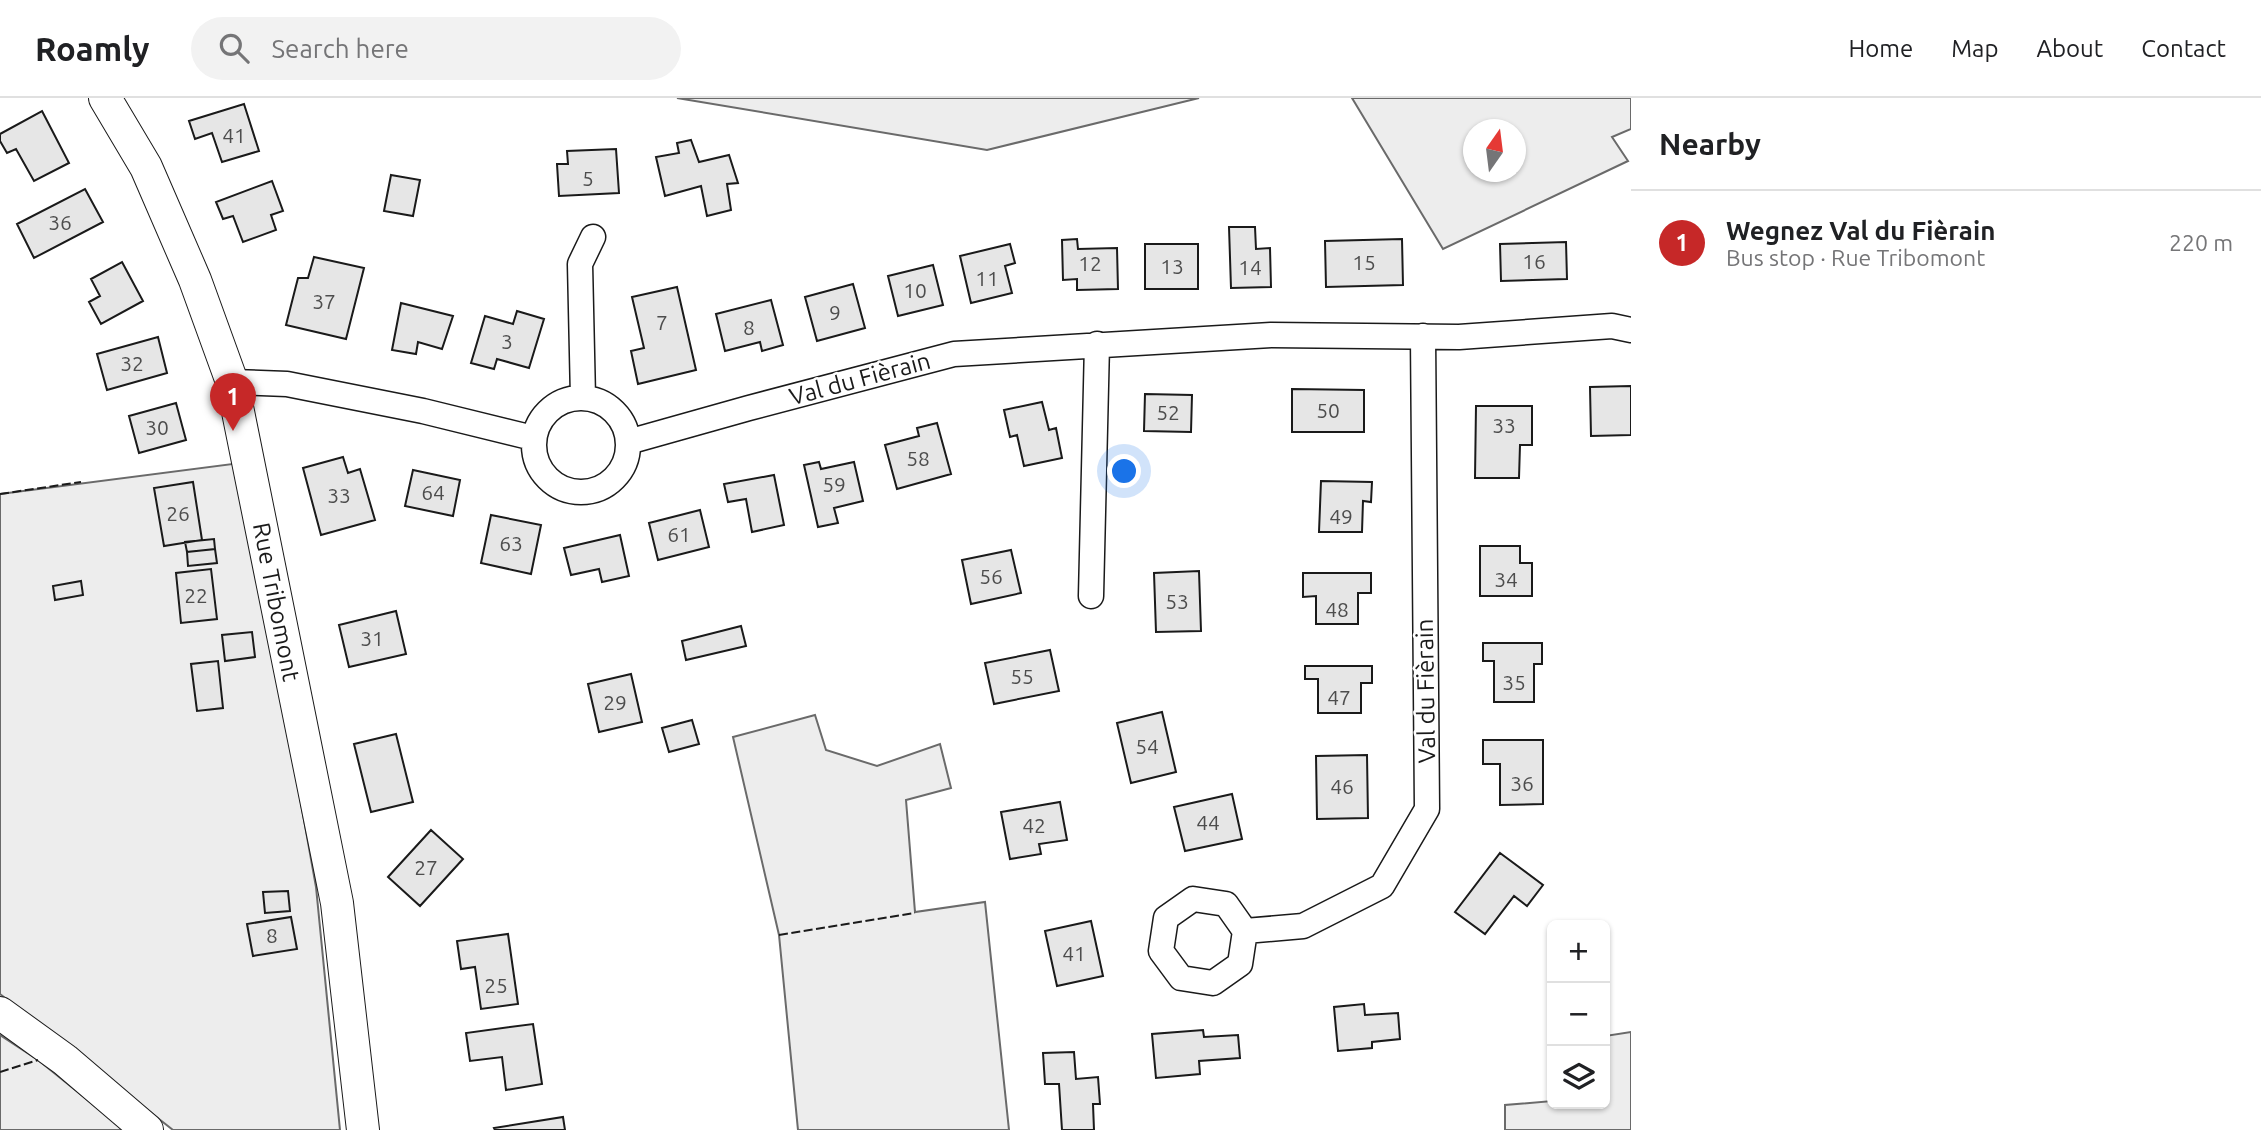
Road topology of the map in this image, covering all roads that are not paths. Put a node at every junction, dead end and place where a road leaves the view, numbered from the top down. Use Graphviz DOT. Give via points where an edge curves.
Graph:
graph roads {
  1 [pos="104,98"];
  2 [pos="593,236"];
  3 [pos="1631,330"];
  4 [pos="1423,336"];
  5 [pos="1097,344"];
  6 [pos="232,382"];
  7 [pos="583,398"];
  8 [pos="534,438"];
  9 [pos="628,442"];
  10 [pos="1091,596"];
  11 [pos="1245,931"];
  12 [pos="0,1013"];
  13 [pos="147,1130"];
  14 [pos="363,1130"];
  1 -- 6 [label="street, Rue Tribomont" via="146,167 195,280"];
  2 -- 7 [label="street" via="580,264"];
  3 -- 4 [label="street, Val du Fièrain" via="1612,326"];
  4 -- 5 [label="street, Val du Fièrain" via="1271,335"];
  4 -- 11 [label="street, Val du Fièrain" via="1427,808 1382,886 1303,926"];
  5 -- 9 [label="street, Val du Fièrain" via="954,354"];
  5 -- 10 [label="street"];
  6 -- 8 [label="street" via="287,384"];
  6 -- 14 [label="street, Rue Tribomont" via="337,903"];
  7 -- 8 [label="street" via="550,408"];
  7 -- 9 [label="street" via="614,411 625,426"];
  8 -- 9 [label="street" via="536,460 547,480 567,491 590,492 610,482 624,465"];
  12 -- 13 [label="street" via="65,1060"];
}
